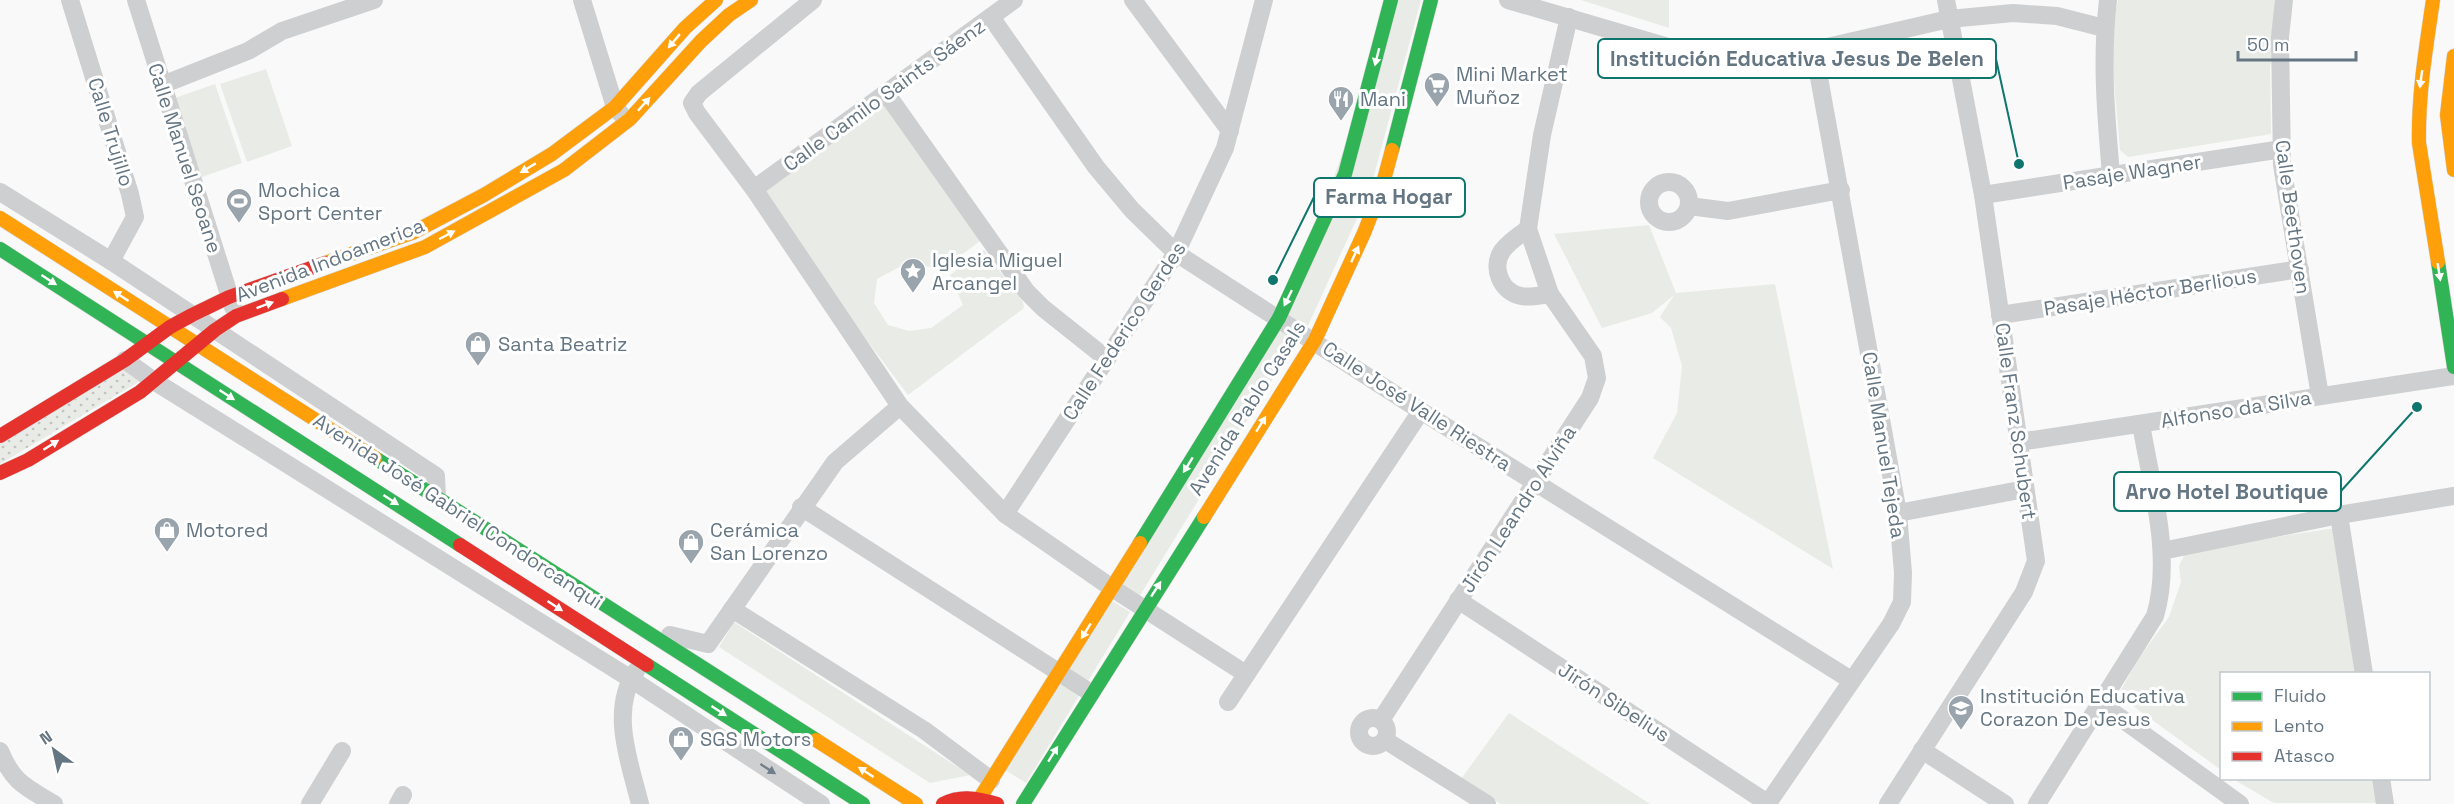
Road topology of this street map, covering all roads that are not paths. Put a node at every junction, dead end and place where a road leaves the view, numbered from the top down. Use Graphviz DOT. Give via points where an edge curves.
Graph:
graph roads {
  1 [pos="70,0"];
  2 [pos="136,0"];
  3 [pos="374,0"];
  4 [pos="582,0"];
  5 [pos="716,0"];
  6 [pos="751,0"];
  7 [pos="813,0"];
  8 [pos="1014,0"];
  9 [pos="1133,0"];
  10 [pos="1264,0"];
  11 [pos="1391,0"];
  12 [pos="1431,0"];
  13 [pos="1508,0"];
  14 [pos="1946,0"];
  15 [pos="2108,0"];
  16 [pos="2284,0"];
  17 [pos="2433,0"];
  18 [pos="991,17"];
  19 [pos="1569,17"];
  20 [pos="1948,19"];
  21 [pos="2104,28"];
  22 [pos="1814,50"];
  23 [pos="2454,56"];
  24 [pos="162,85"];
  25 [pos="1241,88"];
  26 [pos="886,93"];
  27 [pos="1206,99"];
  28 [pos="615,107"];
  29 [pos="628,122"];
  30 [pos="1230,131"];
  31 [pos="2282,149"];
  32 [pos="2454,170"];
  33 [pos="2111,175"];
  34 [pos="754,189"];
  35 [pos="1840,190"];
  36 [pos="1983,195"];
  37 [pos="3,201"];
  38 [pos="1689,206"];
  39 [pos="0,218"];
  40 [pos="1528,229"];
  41 [pos="2454,248"];
  42 [pos="0,249"];
  43 [pos="2436,250"];
  44 [pos="1176,253"];
  45 [pos="111,261"];
  46 [pos="2300,269"];
  47 [pos="1550,294"];
  48 [pos="229,297"];
  49 [pos="192,315"];
  50 [pos="2000,315"];
  51 [pos="236,316"];
  52 [pos="1279,318"];
  53 [pos="170,327"];
  54 [pos="215,330"];
  55 [pos="1315,340"];
  56 [pos="148,344"];
  57 [pos="198,345"];
  58 [pos="1107,359"];
  59 [pos="124,360"];
  60 [pos="177,363"];
  61 [pos="2454,367"];
  62 [pos="2454,376"];
  63 [pos="154,381"];
  64 [pos="2320,396"];
  65 [pos="900,406"];
  66 [pos="1422,411"];
  67 [pos="2141,424"];
  68 [pos="0,436"];
  69 [pos="2019,441"];
  70 [pos="0,473"];
  71 [pos="1535,482"];
  72 [pos="367,485"];
  73 [pos="2025,489"];
  74 [pos="2454,496"];
  75 [pos="437,498"];
  76 [pos="355,507"];
  77 [pos="801,507"];
  78 [pos="1898,513"];
  79 [pos="1005,514"];
  80 [pos="2339,515"];
  81 [pos="2162,551"];
  82 [pos="528,588"];
  83 [pos="1113,588"];
  84 [pos="1458,600"];
  85 [pos="517,608"];
  86 [pos="732,609"];
  87 [pos="1143,609"];
  88 [pos="659,640"];
  89 [pos="642,662"];
  90 [pos="2364,672"];
  91 [pos="1060,673"];
  92 [pos="1246,674"];
  93 [pos="631,679"];
  94 [pos="1851,680"];
  95 [pos="1091,693"];
  96 [pos="1228,702"];
  97 [pos="2100,703"];
  98 [pos="1381,720"];
  99 [pos="1385,740"];
  100 [pos="1922,750"];
  101 [pos="0,751"];
  102 [pos="342,751"];
  103 [pos="991,780"];
  104 [pos="2381,780"];
  105 [pos="980,798"];
  106 [pos="54,804"];
  107 [pos="310,804"];
  108 [pos="640,804"];
  109 [pos="821,804"];
  110 [pos="863,804"];
  111 [pos="916,804"];
  112 [pos="943,804"];
  113 [pos="997,804"];
  114 [pos="1023,804"];
  115 [pos="1487,804"];
  116 [pos="1768,804"];
  117 [pos="1888,804"];
  118 [pos="2005,804"];
  119 [pos="2037,804"];
  120 [pos="2240,804"];
  121 [pos="2385,804"];
  1 -- 45 [label="street, Calle Trujillo" via="135,217"];
  2 -- 24 [label="street, Calle Manuel Seoane"];
  3 -- 24 [label="street" via="282,31 248,51"];
  4 -- 28 [label="street"];
  5 -- 28 [label="main road, Avenida Indoamerica, one-way" via="685,28"];
  29 -- 6 [label="main road, Avenida Indoamerica, one-way" via="701,41"];
  7 -- 34 [label="street" via="699,93 692,103"];
  8 -- 18 [label="street, Calle Camilo Saints Sáenz"];
  9 -- 27 [label="street"];
  10 -- 25 [label="street, Calle Federico Gerdes"];
  11 -- 52 [label="main road, Avenida Pablo Casals, one-way" via="1346,174"];
  55 -- 12 [label="main road, Avenida Pablo Casals, one-way" via="1383,187"];
  13 -- 19 [label="street"];
  14 -- 20 [label="street, Calle Franz Schubert"];
  15 -- 21 [label="street"];
  16 -- 31 [label="street, Calle Beethoven" via="2280,37"];
  17 -- 43 [label="main road, one-way" via="2417,114"];
  18 -- 26 [label="street, Calle Camilo Saints Sáenz"];
  18 -- 44 [label="street, Calle José Valle Riestra" via="1096,167"];
  19 -- 22 [label="street" via="1726,64"];
  19 -- 40 [label="street, Jirón Leandro Alviña" via="1542,135"];
  20 -- 21 [label="street" via="2013,13 2057,16"];
  20 -- 22 [label="street"];
  20 -- 36 [label="street, Calle Franz Schubert"];
  21 -- 33 [label="street" via="2103,87"];
  22 -- 35 [label="street, Calle Manuel Tejeda"];
  23 -- 32 [label="main road" via="2447,114"];
  24 -- 48 [label="street, Calle Manuel Seoane"];
  25 -- 27 [label="street" via="1226,101"];
  25 -- 30 [label="street, Calle Federico Gerdes"];
  26 -- 34 [label="street, Calle Camilo Saints Sáenz"];
  26 -- 58 [label="street" via="1026,291"];
  27 -- 30 [label="street"];
  28 -- 29 [label="street"];
  28 -- 48 [label="main road, Avenida Indoamerica, one-way" via="552,154 412,233"];
  51 -- 29 [label="main road, Avenida Indoamerica, one-way" via="425,247 564,170"];
  30 -- 44 [label="street, Calle Federico Gerdes"];
  31 -- 33 [label="street, Pasaje Wagner"];
  31 -- 46 [label="street, Calle Beethoven"];
  33 -- 36 [label="street, Pasaje Wagner"];
  34 -- 65 [label="street"];
  35 -- 38 [label="street" via="1728,211"];
  35 -- 78 [label="street, Calle Manuel Tejeda"];
  36 -- 50 [label="street, Calle Franz Schubert"];
  37 -- 45 [label="street"];
  53 -- 39 [label="main road, Avenida José Gabriel Condorcanqui, one-way"];
  40 -- 47 [label="street, Jirón Leandro Alviña"];
  40 -- 47 [label="street" via="1501,252 1498,275 1512,293 1523,297"];
  41 -- 43 [label="street"];
  42 -- 56 [label="main road, Avenida José Gabriel Condorcanqui, one-way"];
  43 -- 61 [label="main road, one-way"];
  44 -- 52 [label="street, Calle José Valle Riestra"];
  44 -- 58 [label="street, Calle Federico Gerdes"];
  45 -- 49 [label="street"];
  46 -- 50 [label="street, Pasaje Héctor Berlious"];
  46 -- 64 [label="street, Calle Beethoven"];
  47 -- 71 [label="street, Jirón Leandro Alviña" via="1593,356 1597,378 1590,398"];
  48 -- 49 [label="main road, Avenida Indoamerica"];
  48 -- 51 [label="street, Calle Manuel Seoane"];
  49 -- 53 [label="main road, Avenida Indoamerica"];
  49 -- 54 [label="street"];
  50 -- 69 [label="street, Calle Franz Schubert"];
  51 -- 54 [label="main road, Avenida Indoamerica"];
  52 -- 55 [label="street, Calle José Valle Riestra"];
  52 -- 83 [label="main road, Avenida Pablo Casals, one-way"];
  53 -- 56 [label="main road, Avenida Indoamerica"];
  53 -- 57 [label="main road, Avenida José Gabriel Condorcanqui"];
  54 -- 57 [label="main road, Avenida Indoamerica"];
  54 -- 75 [label="street" via="436,476"];
  55 -- 66 [label="street, Calle José Valle Riestra"];
  87 -- 55 [label="main road, Avenida Pablo Casals, one-way"];
  56 -- 59 [label="main road, Avenida Indoamerica"];
  56 -- 60 [label="main road, Avenida José Gabriel Condorcanqui"];
  57 -- 60 [label="main road, Avenida Indoamerica"];
  57 -- 75 [label="main road, Avenida José Gabriel Condorcanqui"];
  58 -- 79 [label="street, Calle Federico Gerdes"];
  59 -- 63 [label="street"];
  59 -- 68 [label="main road, Avenida Indoamerica"];
  60 -- 63 [label="main road, Avenida Indoamerica"];
  60 -- 72 [label="main road, Avenida José Gabriel Condorcanqui, one-way"];
  62 -- 64 [label="street, Alfonso da Silva"];
  70 -- 63 [label="main road, Avenida Indoamerica, one-way" via="28,460"];
  63 -- 76 [label="street"];
  64 -- 67 [label="street, Alfonso da Silva"];
  65 -- 77 [label="street" via="834,462"];
  65 -- 79 [label="street"];
  66 -- 71 [label="street, Calle José Valle Riestra"];
  66 -- 92 [label="street"];
  67 -- 69 [label="street, Alfonso da Silva"];
  67 -- 81 [label="street"];
  69 -- 73 [label="street, Calle Franz Schubert"];
  71 -- 84 [label="street, Jirón Leandro Alviña"];
  71 -- 94 [label="street, Calle José Valle Riestra"];
  72 -- 76 [label="main road"];
  72 -- 82 [label="main road, Avenida José Gabriel Condorcanqui, one-way"];
  73 -- 78 [label="street"];
  73 -- 100 [label="street, Calle Franz Schubert" via="2036,561 2024,592"];
  74 -- 80 [label="street"];
  75 -- 88 [label="main road, Avenida José Gabriel Condorcanqui"];
  76 -- 85 [label="street"];
  77 -- 86 [label="street"];
  77 -- 91 [label="street"];
  78 -- 94 [label="street, Calle Manuel Tejeda" via="1902,602"];
  79 -- 83 [label="street"];
  80 -- 81 [label="street"];
  80 -- 90 [label="street"];
  81 -- 97 [label="street" via="2155,616"];
  82 -- 85 [label="main road"];
  82 -- 89 [label="main road, Avenida José Gabriel Condorcanqui, one-way"];
  83 -- 87 [label="street"];
  83 -- 91 [label="main road, Avenida Pablo Casals, one-way"];
  84 -- 98 [label="street, Jirón Leandro Alviña"];
  84 -- 116 [label="street, Jirón Sibelius"];
  85 -- 93 [label="street"];
  86 -- 88 [label="street" via="708,644 671,635"];
  86 -- 103 [label="street" via="924,730"];
  87 -- 92 [label="street"];
  87 -- 95 [label="main road, Avenida Pablo Casals"];
  88 -- 89 [label="street"];
  111 -- 88 [label="main road, Avenida José Gabriel Condorcanqui, one-way"];
  89 -- 93 [label="street"];
  89 -- 110 [label="main road, Avenida José Gabriel Condorcanqui, one-way"];
  91 -- 95 [label="street"];
  91 -- 103 [label="main road, Avenida Pablo Casals"];
  92 -- 96 [label="street"];
  93 -- 108 [label="street" via="623,719"];
  93 -- 109 [label="street, one-way"];
  94 -- 116 [label="street, Calle Manuel Tejeda"];
  114 -- 95 [label="main road, Avenida Pablo Casals, one-way"];
  97 -- 119 [label="street"];
  97 -- 120 [label="street"];
  98 -- 99 [label="street" via="1386,726"];
  98 -- 99 [label="street" via="1365,721 1359,736 1371,746"];
  99 -- 115 [label="street"];
  100 -- 117 [label="street, Calle Franz Schubert"];
  100 -- 118 [label="street"];
  101 -- 106 [label="street" via="17,782"];
  102 -- 107 [label="street"];
  103 -- 105 [label="main road, Avenida Pablo Casals"];
  104 -- 121 [label="street"];
  105 -- 112 [label="main road"];
  105 -- 113 [label="main road"];
}
